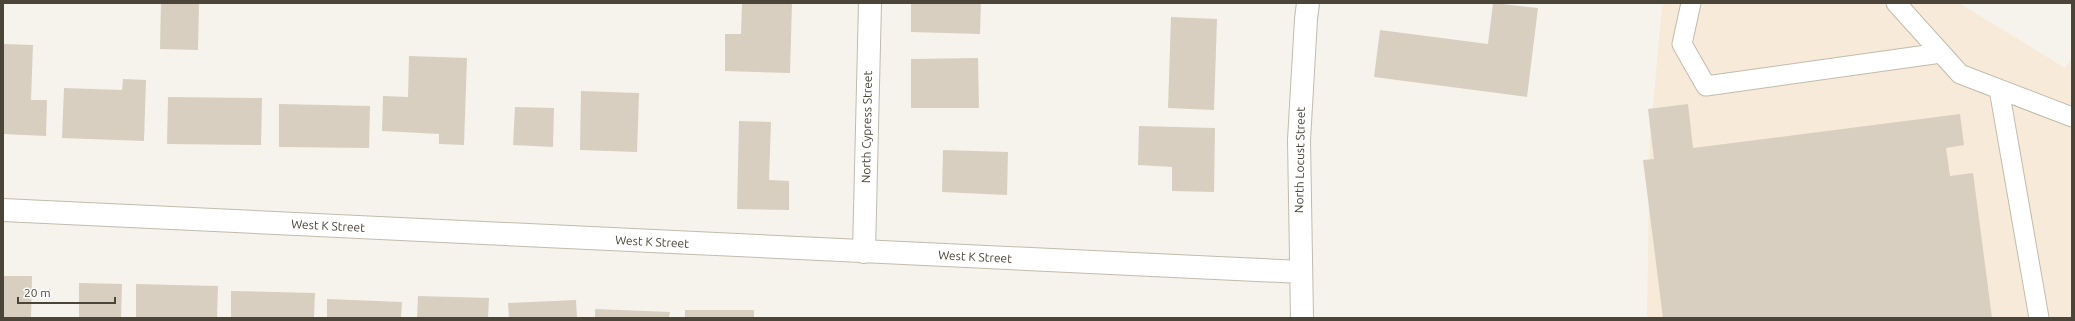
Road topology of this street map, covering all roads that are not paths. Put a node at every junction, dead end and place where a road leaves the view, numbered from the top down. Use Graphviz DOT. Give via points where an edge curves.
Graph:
graph roads {
  1 [pos="870,3"];
  2 [pos="1308,3"];
  3 [pos="1691,3"];
  4 [pos="1896,3"];
  5 [pos="1941,53"];
  6 [pos="1999,89"];
  7 [pos="2072,117"];
  8 [pos="3,210"];
  9 [pos="864,252"];
  10 [pos="1301,272"];
  11 [pos="1302,318"];
  12 [pos="2039,318"];
  1 -- 9 [label="street, North Cypress Street"];
  2 -- 10 [label="street, North Locust Street" via="1299,140"];
  3 -- 5 [label="lane" via="1682,44 1706,86"];
  4 -- 5 [label="lane"];
  5 -- 6 [label="lane" via="1960,74"];
  6 -- 7 [label="lane"];
  6 -- 12 [label="lane"];
  8 -- 9 [label="street, West K Street"];
  9 -- 10 [label="street, West K Street"];
  10 -- 11 [label="street, North Locust Street"];
}
